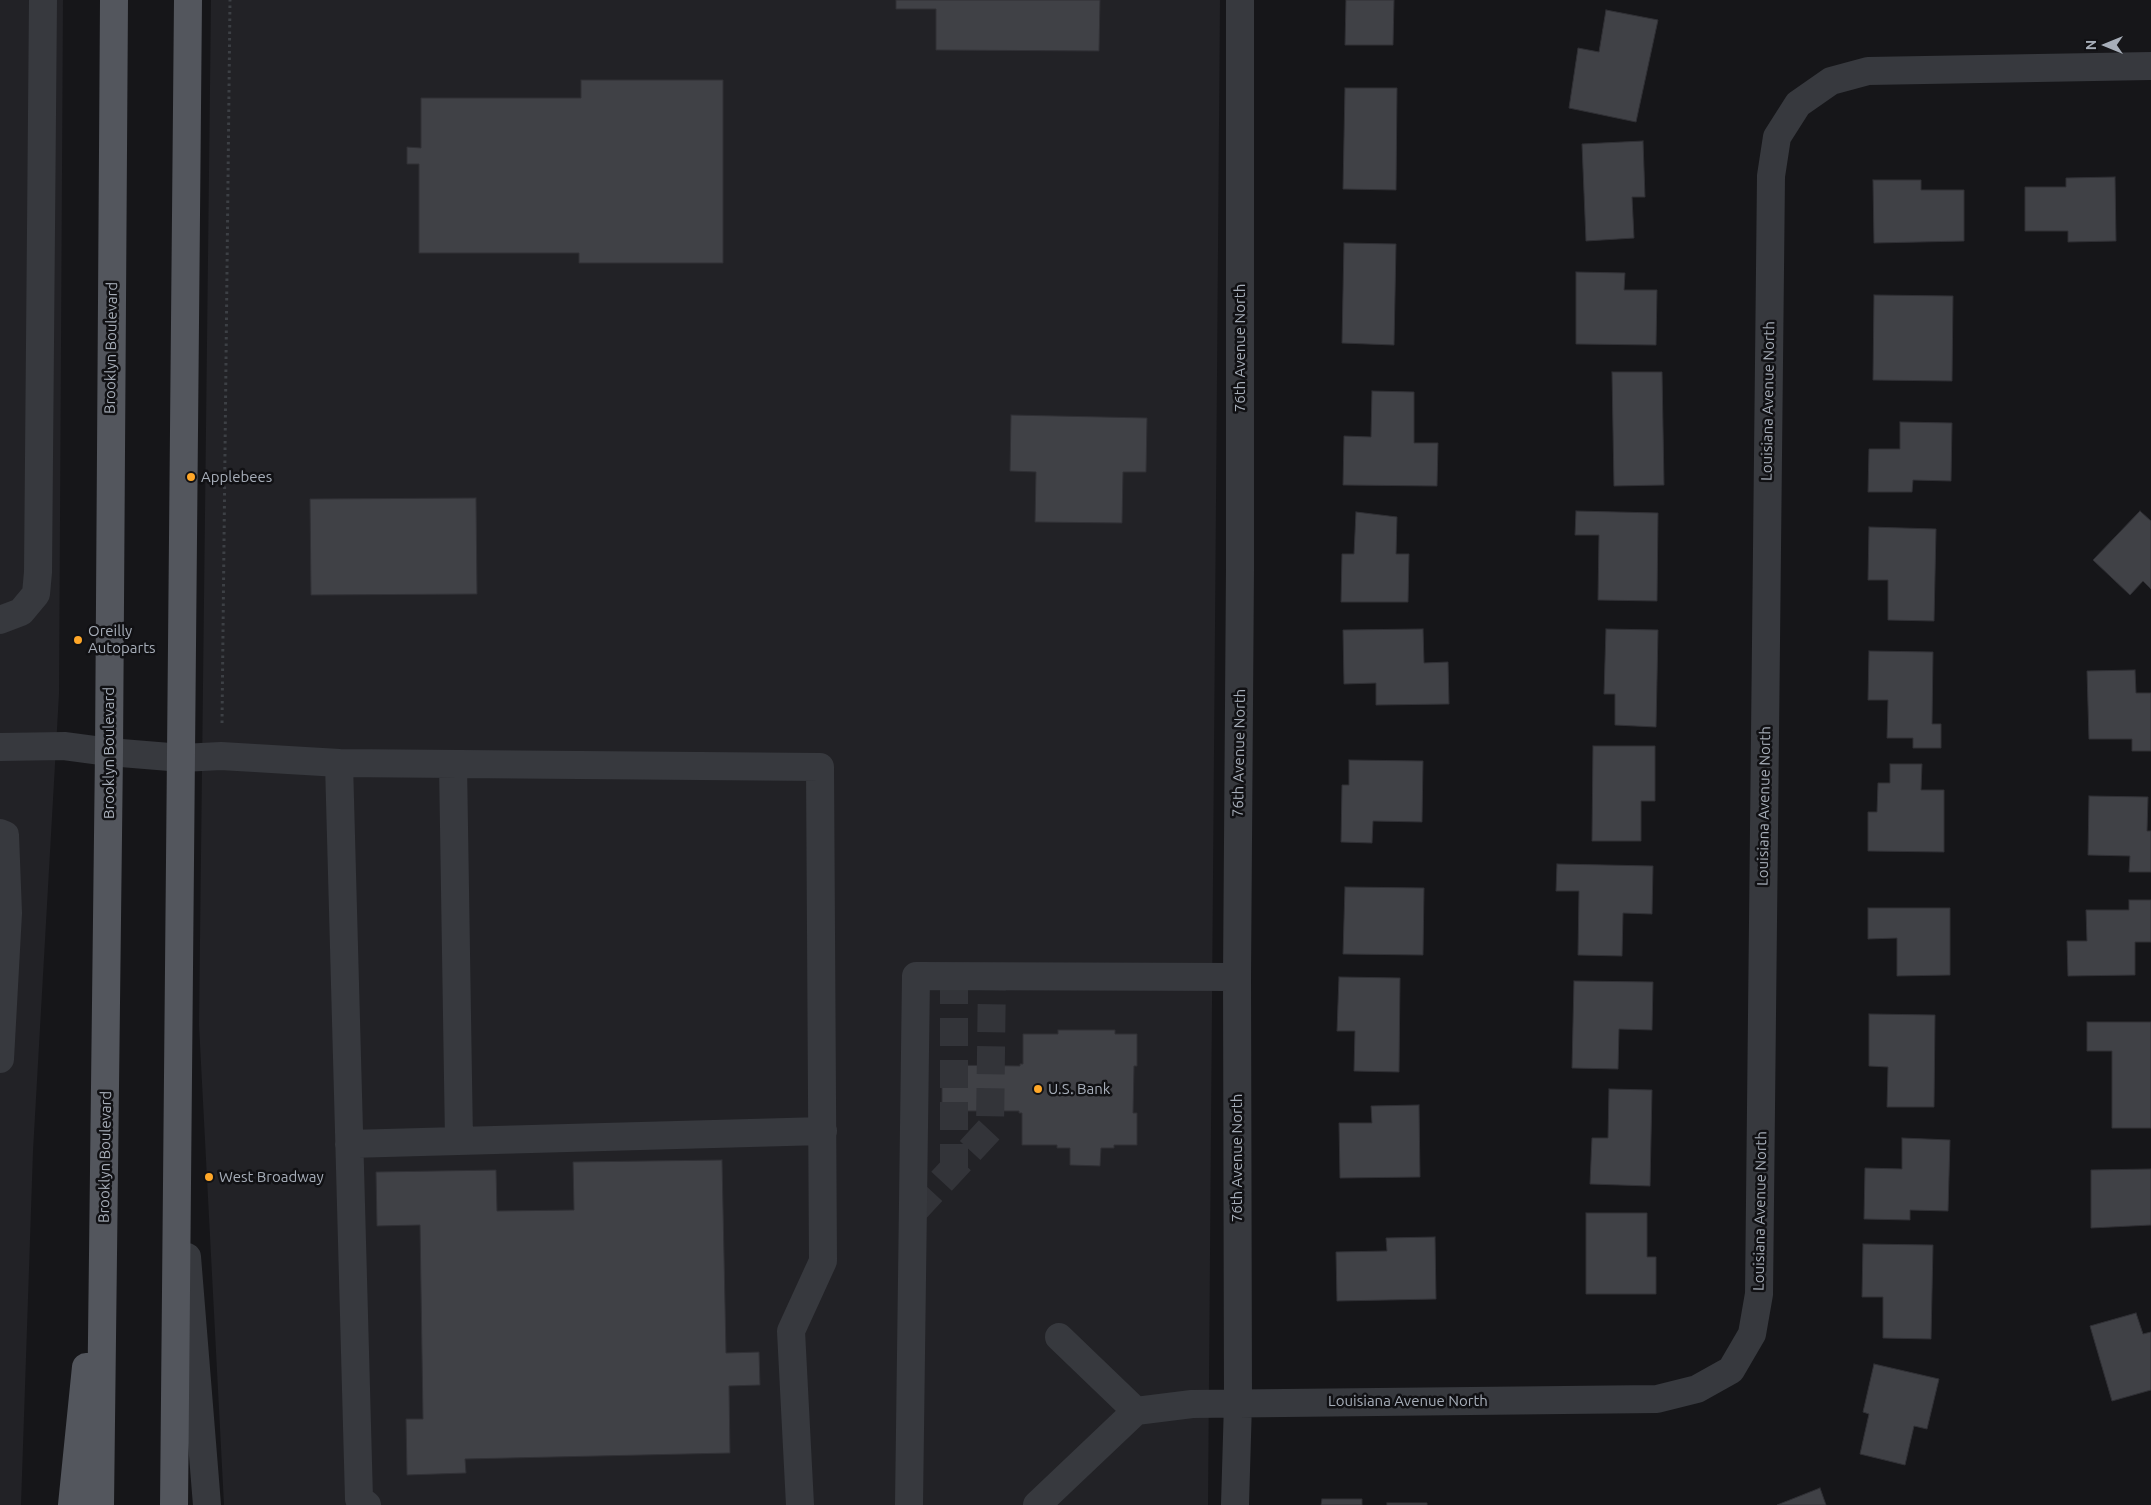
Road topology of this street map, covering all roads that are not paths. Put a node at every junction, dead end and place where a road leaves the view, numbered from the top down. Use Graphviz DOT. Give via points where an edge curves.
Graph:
graph roads {
  1 [pos="43,0"];
  2 [pos="114,0"];
  3 [pos="188,0"];
  4 [pos="1240,0"];
  5 [pos="2151,66"];
  6 [pos="0,620"];
  7 [pos="0,747"];
  8 [pos="109,752"];
  9 [pos="182,758"];
  10 [pos="339,763"];
  11 [pos="453,764"];
  12 [pos="0,833"];
  13 [pos="1237,977"];
  14 [pos="1,1029"];
  15 [pos="0,1059"];
  16 [pos="823,1131"];
  17 [pos="459,1141"];
  18 [pos="350,1144"];
  19 [pos="179,1164"];
  20 [pos="105,1181"];
  21 [pos="1059,1337"];
  22 [pos="1238,1403"];
  23 [pos="1136,1411"];
  24 [pos="72,1505"];
  25 [pos="100,1505"];
  26 [pos="174,1505"];
  27 [pos="207,1505"];
  28 [pos="367,1505"];
  29 [pos="800,1505"];
  30 [pos="908,1505"];
  31 [pos="1038,1505"];
  32 [pos="1235,1505"];
  1 -- 6 [label="street" via="38,572 36,594 20,612"];
  2 -- 8 [label="main road, Brooklyn Boulevard"];
  3 -- 9 [label="main road"];
  4 -- 13 [label="street, 76th Avenue North"];
  5 -- 22 [label="street, Louisiana Avenue North" via="1868,71 1831,81 1798,104 1777,136 1771,176 1759,1294 1752,1334 1731,1370 1696,1389 1657,1399"];
  7 -- 8 [label="street" via="64,746"];
  8 -- 9 [label="street"];
  8 -- 20 [label="main road, Brooklyn Boulevard"];
  9 -- 10 [label="street" via="221,756"];
  9 -- 19 [label="main road"];
  10 -- 11 [label="street"];
  10 -- 18 [label="street"];
  11 -- 16 [label="street" via="820,767"];
  11 -- 17 [label="street"];
  12 -- 14 [label="street" via="5,835 8,913"];
  13 -- 22 [label="street, 76th Avenue North"];
  13 -- 30 [label="street" via="916,976"];
  14 -- 15 [label="street"];
  16 -- 17 [label="street"];
  16 -- 29 [label="street" via="823,1261 791,1330"];
  17 -- 18 [label="street"];
  18 -- 28 [label="street" via="359,1500"];
  19 -- 26 [label="main road"];
  19 -- 27 [label="street"];
  20 -- 24 [label="main road"];
  20 -- 25 [label="main road, Brooklyn Boulevard"];
  21 -- 23 [label="street"];
  22 -- 23 [label="street, Louisiana Avenue North" via="1192,1404"];
  22 -- 32 [label="street, 76th Avenue North"];
  23 -- 31 [label="street"];
}
